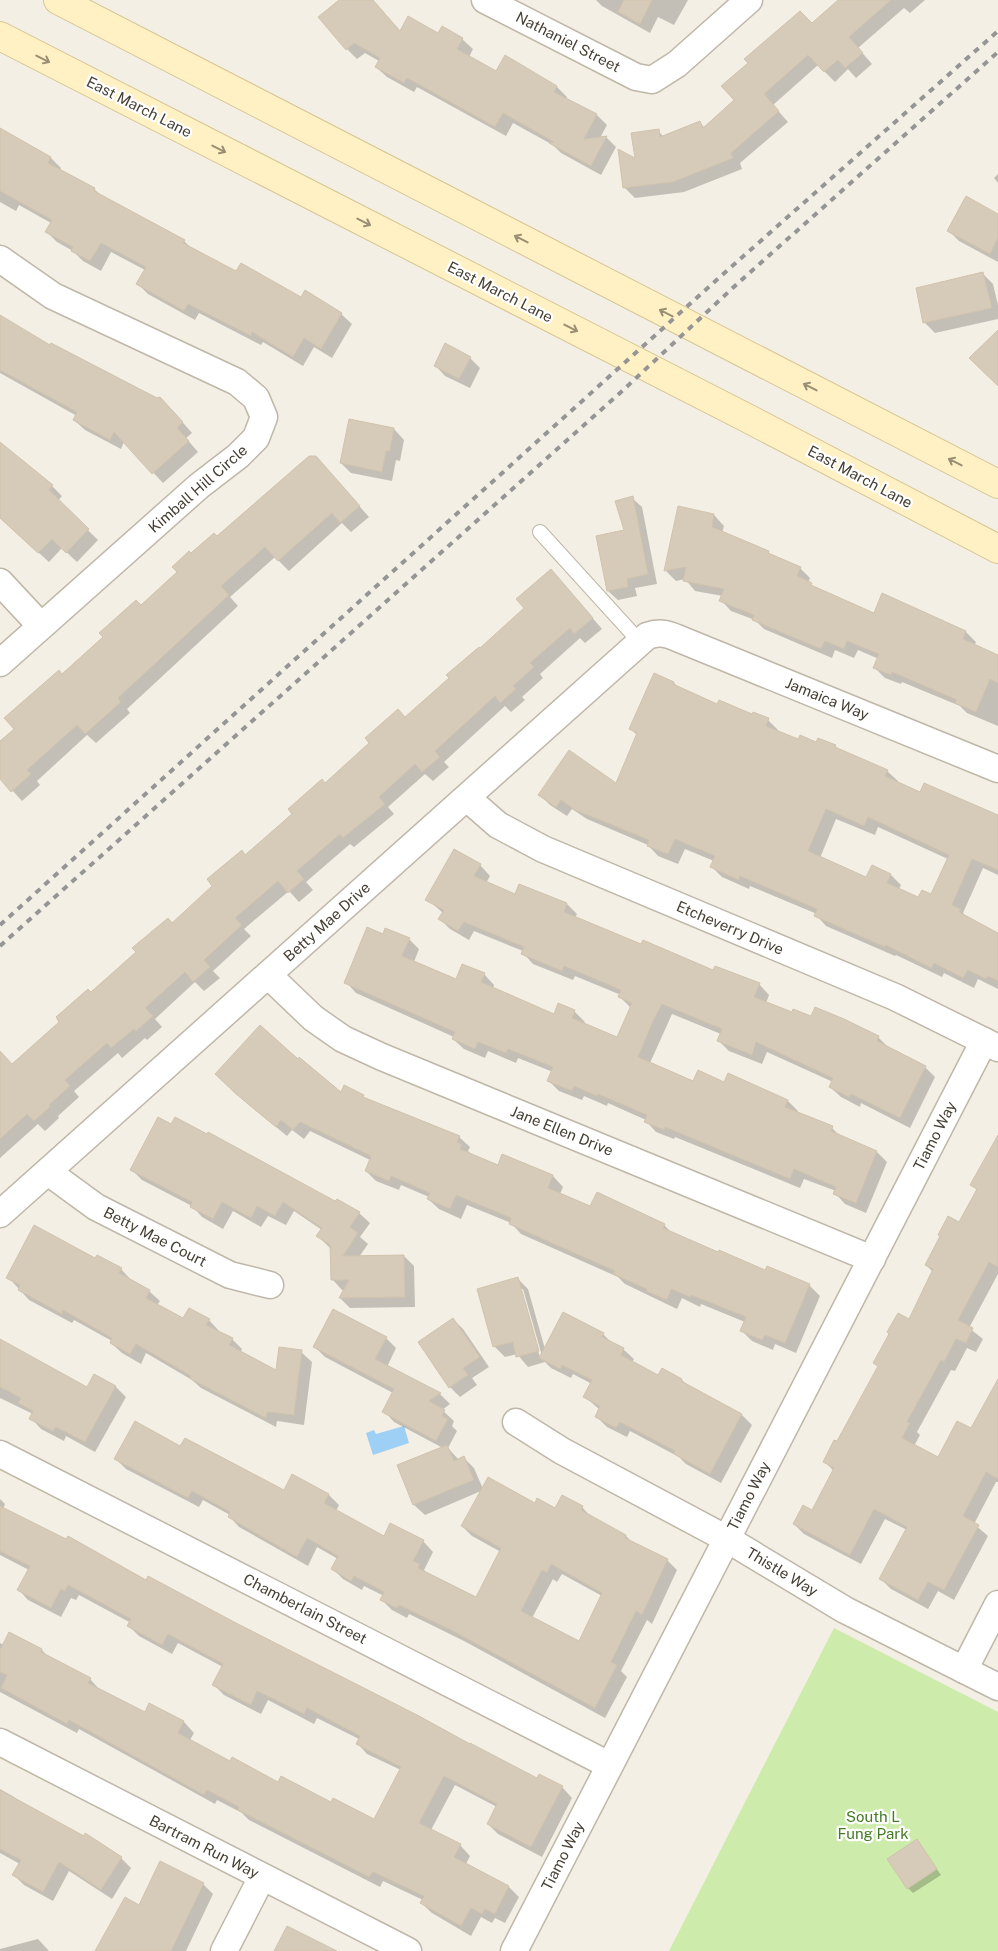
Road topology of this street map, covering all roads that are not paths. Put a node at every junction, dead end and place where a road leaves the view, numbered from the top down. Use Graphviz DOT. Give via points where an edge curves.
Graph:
graph roads {
  1 [pos="58,0"];
  2 [pos="485,0"];
  3 [pos="748,0"];
  4 [pos="0,36"];
  5 [pos="0,259"];
  6 [pos="998,484"];
  7 [pos="540,532"];
  8 [pos="998,549"];
  9 [pos="0,582"];
  10 [pos="41,626"];
  11 [pos="648,637"];
  12 [pos="0,663"];
  13 [pos="998,770"];
  14 [pos="467,798"];
  15 [pos="268,975"];
  16 [pos="991,1045"];
  17 [pos="48,1172"];
  18 [pos="0,1214"];
  19 [pos="872,1259"];
  20 [pos="270,1285"];
  21 [pos="516,1422"];
  22 [pos="0,1454"];
  23 [pos="727,1539"];
  24 [pos="998,1604"];
  25 [pos="964,1670"];
  26 [pos="998,1687"];
  27 [pos="0,1742"];
  28 [pos="609,1765"];
  29 [pos="262,1877"];
  30 [pos="224,1951"];
  31 [pos="408,1951"];
  32 [pos="514,1951"];
  6 -- 1 [label="main road, one-way"];
  2 -- 3 [label="street, Nathaniel Street" via="636,77 652,80 677,64"];
  4 -- 8 [label="main road, East March Lane, one-way"];
  5 -- 10 [label="street, Kimball Hill Circle" via="53,296 237,382 256,398 264,417 256,438 238,456 199,486"];
  7 -- 11 [label="lane"];
  9 -- 10 [label="street"];
  10 -- 12 [label="street, Kimball Hill Circle"];
  11 -- 13 [label="street, Jamaica Way" via="666,634 677,638"];
  11 -- 14 [label="street, Betty Mae Drive"];
  14 -- 15 [label="street, Betty Mae Drive"];
  14 -- 16 [label="street, Etcheverry Drive" via="498,825 543,849 895,997"];
  15 -- 17 [label="street, Betty Mae Drive"];
  15 -- 19 [label="street, Jane Ellen Drive" via="313,1018 343,1039 374,1054"];
  16 -- 19 [label="street, Tiamo Way"];
  17 -- 18 [label="street, Betty Mae Drive"];
  17 -- 20 [label="street, Betty Mae Court" via="96,1207 230,1275"];
  19 -- 23 [label="street, Tiamo Way"];
  21 -- 23 [label="street, Thistle Way" via="562,1451"];
  22 -- 28 [label="street, Chamberlain Street"];
  23 -- 25 [label="street, Thistle Way" via="845,1610"];
  23 -- 28 [label="street, Tiamo Way"];
  24 -- 25 [label="street"];
  25 -- 26 [label="street, Thistle Way"];
  27 -- 29 [label="street, Bartram Run Way"];
  28 -- 32 [label="street, Tiamo Way"];
  29 -- 30 [label="street"];
  29 -- 31 [label="street, Bartram Run Way"];
}
